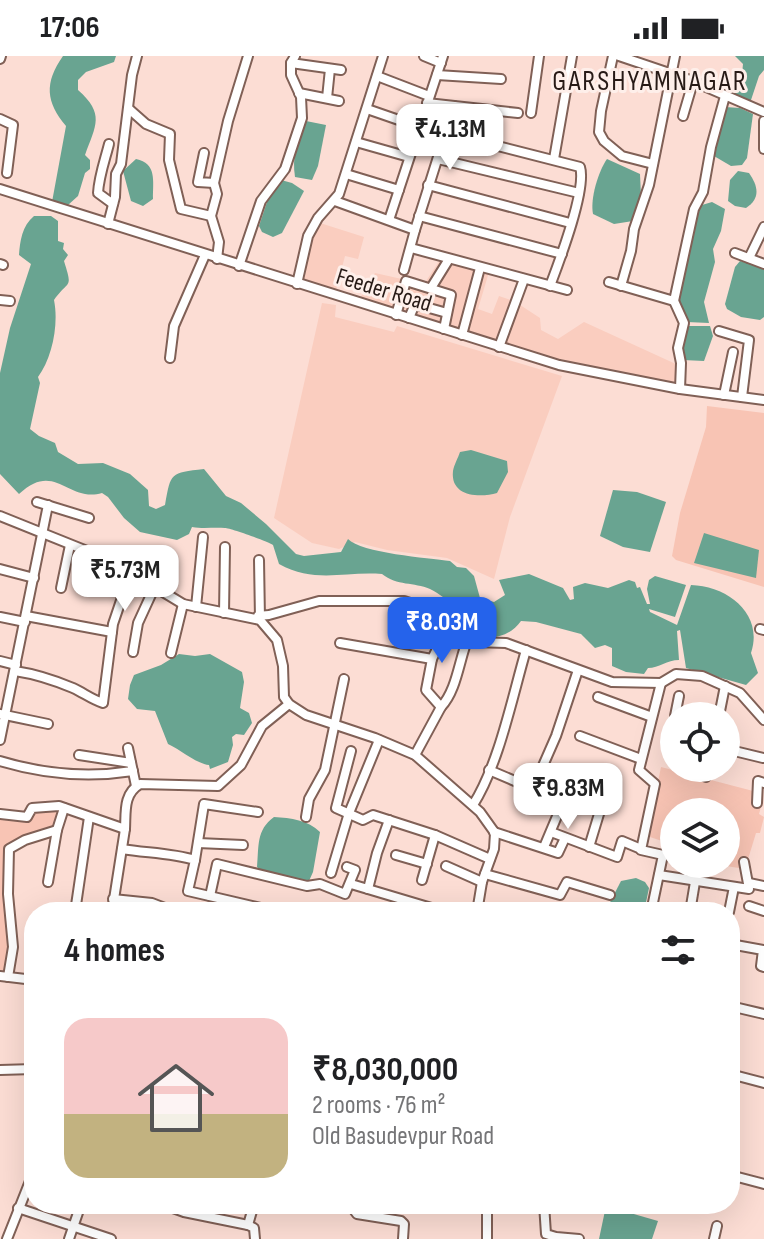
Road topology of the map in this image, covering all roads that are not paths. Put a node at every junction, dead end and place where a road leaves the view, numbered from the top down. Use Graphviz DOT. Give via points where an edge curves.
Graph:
graph roads {
  1 [pos="137,56"];
  2 [pos="248,56"];
  3 [pos="383,56"];
  4 [pos="424,56"];
  5 [pos="539,56"];
  6 [pos="572,56"];
  7 [pos="613,56"];
  8 [pos="619,56"];
  9 [pos="675,56"];
  10 [pos="293,59"];
  11 [pos="442,59"];
  12 [pos="330,69"];
  13 [pos="341,70"];
  14 [pos="671,74"];
  15 [pos="437,75"];
  16 [pos="377,76"];
  17 [pos="501,79"];
  18 [pos="693,82"];
  19 [pos="299,93"];
  20 [pos="725,96"];
  21 [pos="327,98"];
  22 [pos="428,99"];
  23 [pos="339,101"];
  24 [pos="454,106"];
  25 [pos="129,109"];
  26 [pos="367,109"];
  27 [pos="764,112"];
  28 [pos="518,113"];
  29 [pos="531,113"];
  30 [pos="683,116"];
  31 [pos="0,119"];
  32 [pos="764,121"];
  33 [pos="419,127"];
  34 [pos="447,133"];
  35 [pos="356,142"];
  36 [pos="109,144"];
  37 [pos="764,149"];
  38 [pos="204,153"];
  39 [pos="409,157"];
  40 [pos="438,159"];
  41 [pos="554,159"];
  42 [pos="653,164"];
  43 [pos="7,173"];
  44 [pos="346,174"];
  45 [pos="214,183"];
  46 [pos="428,185"];
  47 [pos="0,189"];
  48 [pos="399,190"];
  49 [pos="579,193"];
  50 [pos="335,201"];
  51 [pos="113,204"];
  52 [pos="211,216"];
  53 [pos="419,216"];
  54 [pos="389,220"];
  55 [pos="570,223"];
  56 [pos="108,224"];
  57 [pos="764,227"];
  58 [pos="415,230"];
  59 [pos="411,248"];
  60 [pos="735,253"];
  61 [pos="562,254"];
  62 [pos="205,255"];
  63 [pos="749,258"];
  64 [pos="217,259"];
  65 [pos="449,259"];
  66 [pos="764,264"];
  67 [pos="239,266"];
  68 [pos="480,268"];
  69 [pos="404,270"];
  70 [pos="524,279"];
  71 [pos="609,282"];
  72 [pos="297,284"];
  73 [pos="550,286"];
  74 [pos="621,286"];
  75 [pos="431,288"];
  76 [pos="567,290"];
  77 [pos="674,301"];
  78 [pos="447,313"];
  79 [pos="396,315"];
  80 [pos="409,318"];
  81 [pos="444,329"];
  82 [pos="719,331"];
  83 [pos="462,335"];
  84 [pos="499,347"];
  85 [pos="733,352"];
  86 [pos="170,358"];
  87 [pos="680,389"];
  88 [pos="724,395"];
  89 [pos="742,397"];
  90 [pos="764,400"];
  91 [pos="37,502"];
  92 [pos="48,505"];
  93 [pos="0,516"];
  94 [pos="89,518"];
  95 [pos="44,534"];
  96 [pos="203,537"];
  97 [pos="70,545"];
  98 [pos="225,547"];
  99 [pos="259,560"];
  100 [pos="0,569"];
  101 [pos="131,571"];
  102 [pos="34,578"];
  103 [pos="155,586"];
  104 [pos="61,588"];
  105 [pos="183,604"];
  106 [pos="196,607"];
  107 [pos="224,613"];
  108 [pos="0,617"];
  109 [pos="259,618"];
  110 [pos="26,619"];
  111 [pos="448,626"];
  112 [pos="112,632"];
  113 [pos="468,638"];
  114 [pos="340,643"];
  115 [pos="526,650"];
  116 [pos="133,652"];
  117 [pos="171,653"];
  118 [pos="432,659"];
  119 [pos="0,661"];
  120 [pos="15,668"];
  121 [pos="578,670"];
  122 [pos="344,679"];
  123 [pos="661,683"];
  124 [pos="725,686"];
  125 [pos="679,696"];
  126 [pos="598,697"];
  127 [pos="678,702"];
  128 [pos="722,702"];
  129 [pos="289,704"];
  130 [pos="441,707"];
  131 [pos="3,714"];
  132 [pos="652,717"];
  133 [pos="764,720"];
  134 [pos="48,724"];
  135 [pos="336,725"];
  136 [pos="580,736"];
  137 [pos="0,740"];
  138 [pos="379,740"];
  139 [pos="128,748"];
  140 [pos="351,751"];
  141 [pos="740,752"];
  142 [pos="79,755"];
  143 [pos="415,755"];
  144 [pos="763,758"];
  145 [pos="641,759"];
  146 [pos="0,761"];
  147 [pos="132,767"];
  148 [pos="542,768"];
  149 [pos="489,770"];
  150 [pos="764,783"];
  151 [pos="136,786"];
  152 [pos="575,791"];
  153 [pos="563,802"];
  154 [pos="757,803"];
  155 [pos="602,804"];
  156 [pos="473,805"];
  157 [pos="64,808"];
  158 [pos="258,812"];
  159 [pos="349,813"];
  160 [pos="0,814"];
  161 [pos="89,817"];
  162 [pos="306,817"];
  163 [pos="389,820"];
  164 [pos="125,829"];
  165 [pos="57,830"];
  166 [pos="494,832"];
  167 [pos="551,832"];
  168 [pos="435,835"];
  169 [pos="565,838"];
  170 [pos="198,843"];
  171 [pos="243,845"];
  172 [pos="544,847"];
  173 [pos="589,847"];
  174 [pos="4,849"];
  175 [pos="122,849"];
  176 [pos="641,849"];
  177 [pos="660,854"];
  178 [pos="396,855"];
  179 [pos="490,859"];
  180 [pos="195,860"];
  181 [pos="744,862"];
  182 [pos="427,864"];
  183 [pos="4,865"];
  184 [pos="446,866"];
  185 [pos="347,867"];
  186 [pos="660,870"];
  187 [pos="331,873"];
  188 [pos="659,875"];
  189 [pos="4,878"];
  190 [pos="484,878"];
  191 [pos="696,878"];
  192 [pos="422,880"];
  193 [pos="695,881"];
  194 [pos="48,882"];
  195 [pos="749,883"];
  196 [pos="351,884"];
  197 [pos="764,886"];
  198 [pos="734,887"];
  199 [pos="368,889"];
  200 [pos="610,895"];
  201 [pos="210,896"];
  202 [pos="113,899"];
  203 [pos="76,902"];
  204 [pos="113,902"];
  205 [pos="137,902"];
  206 [pos="236,902"];
  207 [pos="412,902"];
  208 [pos="479,902"];
  209 [pos="653,902"];
  210 [pos="692,902"];
  211 [pos="731,902"];
  212 [pos="749,906"];
  213 [pos="764,911"];
  214 [pos="0,943"];
  215 [pos="13,946"];
  216 [pos="740,946"];
  217 [pos="764,967"];
  218 [pos="4,977"];
  219 [pos="24,979"];
  220 [pos="740,1008"];
  221 [pos="764,1014"];
  222 [pos="24,1069"];
  223 [pos="0,1070"];
  224 [pos="740,1077"];
  225 [pos="764,1083"];
  226 [pos="740,1178"];
  227 [pos="764,1184"];
  228 [pos="24,1194"];
  229 [pos="18,1208"];
  230 [pos="24,1210"];
  231 [pos="37,1214"];
  232 [pos="78,1214"];
  233 [pos="194,1214"];
  234 [pos="251,1214"];
  235 [pos="357,1214"];
  236 [pos="487,1214"];
  237 [pos="545,1214"];
  238 [pos="248,1225"];
  239 [pos="75,1226"];
  240 [pos="717,1226"];
  241 [pos="7,1239"];
  242 [pos="69,1239"];
  243 [pos="111,1239"];
  244 [pos="255,1239"];
  245 [pos="403,1239"];
  246 [pos="487,1239"];
  247 [pos="579,1239"];
  248 [pos="714,1239"];
  1 -- 25 [label="street"];
  2 -- 45 [label="street"];
  3 -- 16 [label="street"];
  4 -- 11 [label="street"];
  5 -- 29 [label="street"];
  6 -- 41 [label="street"];
  7 -- 42 [label="street" via="599,132 622,156"];
  8 -- 14 [label="street"];
  9 -- 14 [label="street"];
  10 -- 12 [label="street"];
  10 -- 19 [label="street" via="291,75"];
  11 -- 15 [label="street"];
  12 -- 13 [label="street"];
  12 -- 21 [label="street"];
  14 -- 18 [label="street"];
  14 -- 42 [label="street"];
  15 -- 17 [label="street"];
  15 -- 22 [label="street"];
  16 -- 22 [label="street"];
  16 -- 26 [label="street"];
  18 -- 20 [label="street"];
  18 -- 30 [label="street"];
  19 -- 21 [label="street"];
  19 -- 67 [label="street" via="302,118 291,153 261,201"];
  20 -- 27 [label="street"];
  20 -- 77 [label="street"];
  21 -- 23 [label="street"];
  22 -- 24 [label="street"];
  22 -- 33 [label="street"];
  24 -- 28 [label="street"];
  24 -- 34 [label="street"];
  25 -- 51 [label="street"];
  25 -- 52 [label="street" via="170,134 169,160 181,209"];
  26 -- 33 [label="street"];
  26 -- 35 [label="street"];
  31 -- 43 [label="street" via="13,125"];
  32 -- 37 [label="street"];
  33 -- 39 [label="street"];
  34 -- 40 [label="street"];
  34 -- 41 [label="street"];
  35 -- 39 [label="street"];
  35 -- 44 [label="street"];
  36 -- 51 [label="street" via="98,193"];
  38 -- 45 [label="street" via="198,182"];
  39 -- 48 [label="street"];
  40 -- 46 [label="street"];
  40 -- 49 [label="street"];
  41 -- 49 [label="street" via="580,167"];
  42 -- 74 [label="street"];
  44 -- 48 [label="street"];
  44 -- 50 [label="street"];
  45 -- 52 [label="street"];
  46 -- 53 [label="street"];
  46 -- 55 [label="street"];
  47 -- 56 [label="street, Feeder Road"];
  48 -- 54 [label="street"];
  49 -- 55 [label="street"];
  50 -- 54 [label="street"];
  50 -- 72 [label="street" via="308,236"];
  51 -- 56 [label="street"];
  52 -- 64 [label="street" via="219,242"];
  53 -- 58 [label="street"];
  53 -- 61 [label="street"];
  54 -- 58 [label="street"];
  55 -- 61 [label="street"];
  56 -- 62 [label="street, Feeder Road"];
  57 -- 63 [label="street"];
  58 -- 59 [label="street"];
  59 -- 65 [label="street"];
  59 -- 69 [label="street"];
  60 -- 63 [label="street"];
  61 -- 73 [label="street"];
  62 -- 64 [label="street, Feeder Road"];
  62 -- 86 [label="street" via="174,326"];
  63 -- 66 [label="street"];
  64 -- 67 [label="street, Feeder Road"];
  65 -- 68 [label="street"];
  65 -- 75 [label="street"];
  67 -- 72 [label="street, Feeder Road"];
  68 -- 70 [label="street"];
  68 -- 83 [label="street"];
  70 -- 73 [label="street"];
  70 -- 84 [label="street"];
  71 -- 74 [label="street"];
  72 -- 79 [label="street, Feeder Road"];
  73 -- 76 [label="street"];
  74 -- 77 [label="street"];
  75 -- 78 [label="street" via="451,295"];
  75 -- 79 [label="street" via="406,281"];
  77 -- 87 [label="street" via="684,323 678,348"];
  78 -- 80 [label="street" via="415,304"];
  78 -- 81 [label="street"];
  79 -- 80 [label="street, Feeder Road"];
  80 -- 81 [label="street, Feeder Road"];
  81 -- 83 [label="street, Feeder Road"];
  82 -- 89 [label="street" via="749,340"];
  83 -- 84 [label="street, Feeder Road"];
  84 -- 87 [label="street, Feeder Road" via="591,374"];
  85 -- 88 [label="street"];
  87 -- 88 [label="street, Feeder Road"];
  88 -- 89 [label="street, Feeder Road"];
  89 -- 90 [label="street, Feeder Road"];
  91 -- 92 [label="street"];
  92 -- 94 [label="street"];
  92 -- 95 [label="street"];
  93 -- 95 [label="street"];
  95 -- 97 [label="street"];
  95 -- 102 [label="street"];
  96 -- 106 [label="street"];
  97 -- 101 [label="street"];
  97 -- 104 [label="street"];
  98 -- 107 [label="street"];
  99 -- 109 [label="street"];
  100 -- 102 [label="street"];
  101 -- 103 [label="street"];
  101 -- 112 [label="street"];
  102 -- 110 [label="street"];
  103 -- 105 [label="street"];
  103 -- 116 [label="street" via="138,623"];
  105 -- 106 [label="street"];
  105 -- 117 [label="street"];
  106 -- 107 [label="street"];
  107 -- 109 [label="street"];
  108 -- 110 [label="street"];
  109 -- 111 [label="street" via="319,601 390,600 419,606"];
  109 -- 129 [label="street" via="277,640"];
  110 -- 112 [label="street"];
  110 -- 120 [label="street"];
  111 -- 113 [label="street"];
  111 -- 118 [label="street"];
  112 -- 120 [label="street" via="103,703"];
  113 -- 115 [label="street"];
  113 -- 130 [label="street" via="449,698"];
  114 -- 118 [label="street"];
  115 -- 121 [label="street"];
  115 -- 149 [label="street"];
  118 -- 130 [label="street" via="426,690"];
  119 -- 120 [label="street"];
  120 -- 131 [label="street"];
  121 -- 123 [label="street" via="612,682"];
  121 -- 148 [label="street"];
  122 -- 135 [label="street"];
  123 -- 124 [label="street" via="676,674 702,676"];
  123 -- 132 [label="street"];
  124 -- 128 [label="street"];
  124 -- 133 [label="street" via="740,693"];
  125 -- 127 [label="street"];
  126 -- 132 [label="street"];
  129 -- 135 [label="street"];
  129 -- 151 [label="street" via="262,726 241,765 218,786"];
  130 -- 143 [label="street"];
  131 -- 134 [label="street"];
  131 -- 137 [label="street"];
  132 -- 145 [label="street"];
  135 -- 138 [label="street"];
  135 -- 162 [label="street"];
  136 -- 145 [label="street"];
  138 -- 143 [label="street"];
  138 -- 159 [label="street"];
  139 -- 147 [label="street"];
  140 -- 159 [label="street" via="336,808"];
  141 -- 144 [label="street"];
  142 -- 147 [label="street"];
  143 -- 156 [label="street"];
  145 -- 176 [label="street" via="639,770 655,784"];
  146 -- 147 [label="street" via="67,774 105,775"];
  147 -- 151 [label="street"];
  149 -- 153 [label="street"];
  149 -- 156 [label="street"];
  150 -- 154 [label="street" via="758,781"];
  151 -- 164 [label="street" via="126,801"];
  152 -- 153 [label="street" via="571,805"];
  153 -- 167 [label="street"];
  155 -- 173 [label="street"];
  156 -- 166 [label="street"];
  157 -- 160 [label="street" via="39,806 27,817"];
  157 -- 161 [label="street"];
  157 -- 165 [label="street"];
  158 -- 170 [label="street" via="204,804"];
  159 -- 163 [label="street" via="363,820 369,815"];
  159 -- 187 [label="street"];
  161 -- 164 [label="street"];
  161 -- 203 [label="street"];
  163 -- 168 [label="street"];
  163 -- 199 [label="street"];
  164 -- 175 [label="street"];
  165 -- 174 [label="street"];
  165 -- 194 [label="street"];
  166 -- 172 [label="street"];
  166 -- 179 [label="street"];
  167 -- 169 [label="street"];
  167 -- 172 [label="street"];
  168 -- 179 [label="street"];
  168 -- 182 [label="street"];
  169 -- 172 [label="street" via="558,853"];
  169 -- 173 [label="street"];
  170 -- 171 [label="street"];
  170 -- 180 [label="street"];
  173 -- 176 [label="street" via="617,857 622,841"];
  174 -- 183 [label="street"];
  175 -- 180 [label="street"];
  175 -- 202 [label="street"];
  176 -- 177 [label="street"];
  178 -- 182 [label="street"];
  179 -- 190 [label="street"];
  180 -- 201 [label="street" via="188,891"];
  181 -- 195 [label="street"];
  182 -- 192 [label="street"];
  183 -- 189 [label="street"];
  184 -- 190 [label="street"];
  185 -- 196 [label="street" via="355,870"];
  186 -- 188 [label="street"];
  188 -- 193 [label="street"];
  188 -- 209 [label="street"];
  189 -- 215 [label="street"];
  190 -- 200 [label="street" via="560,895 567,882"];
  190 -- 208 [label="street"];
  191 -- 193 [label="street"];
  193 -- 198 [label="street"];
  193 -- 210 [label="street"];
  195 -- 197 [label="street"];
  195 -- 198 [label="street" via="749,889"];
  196 -- 199 [label="street"];
  196 -- 201 [label="street" via="345,894 320,884 307,886 217,864"];
  198 -- 211 [label="street"];
  199 -- 207 [label="street"];
  201 -- 206 [label="street"];
  202 -- 204 [label="street"];
  202 -- 205 [label="street"];
  212 -- 213 [label="street"];
  214 -- 215 [label="street"];
  215 -- 218 [label="street"];
  216 -- 217 [label="street" via="763,950"];
  218 -- 219 [label="street"];
  220 -- 221 [label="street"];
  222 -- 223 [label="street"];
  224 -- 225 [label="street"];
  226 -- 227 [label="street"];
  228 -- 229 [label="street"];
  229 -- 230 [label="street"];
  229 -- 241 [label="street"];
  231 -- 239 [label="street"];
  232 -- 239 [label="street"];
  233 -- 238 [label="street"];
  234 -- 238 [label="street"];
  235 -- 245 [label="street" via="401,1221"];
  236 -- 246 [label="street"];
  237 -- 247 [label="street" via="546,1234"];
  238 -- 244 [label="street" via="254,1228"];
  239 -- 242 [label="street"];
  239 -- 243 [label="street"];
  240 -- 248 [label="street"];
}
